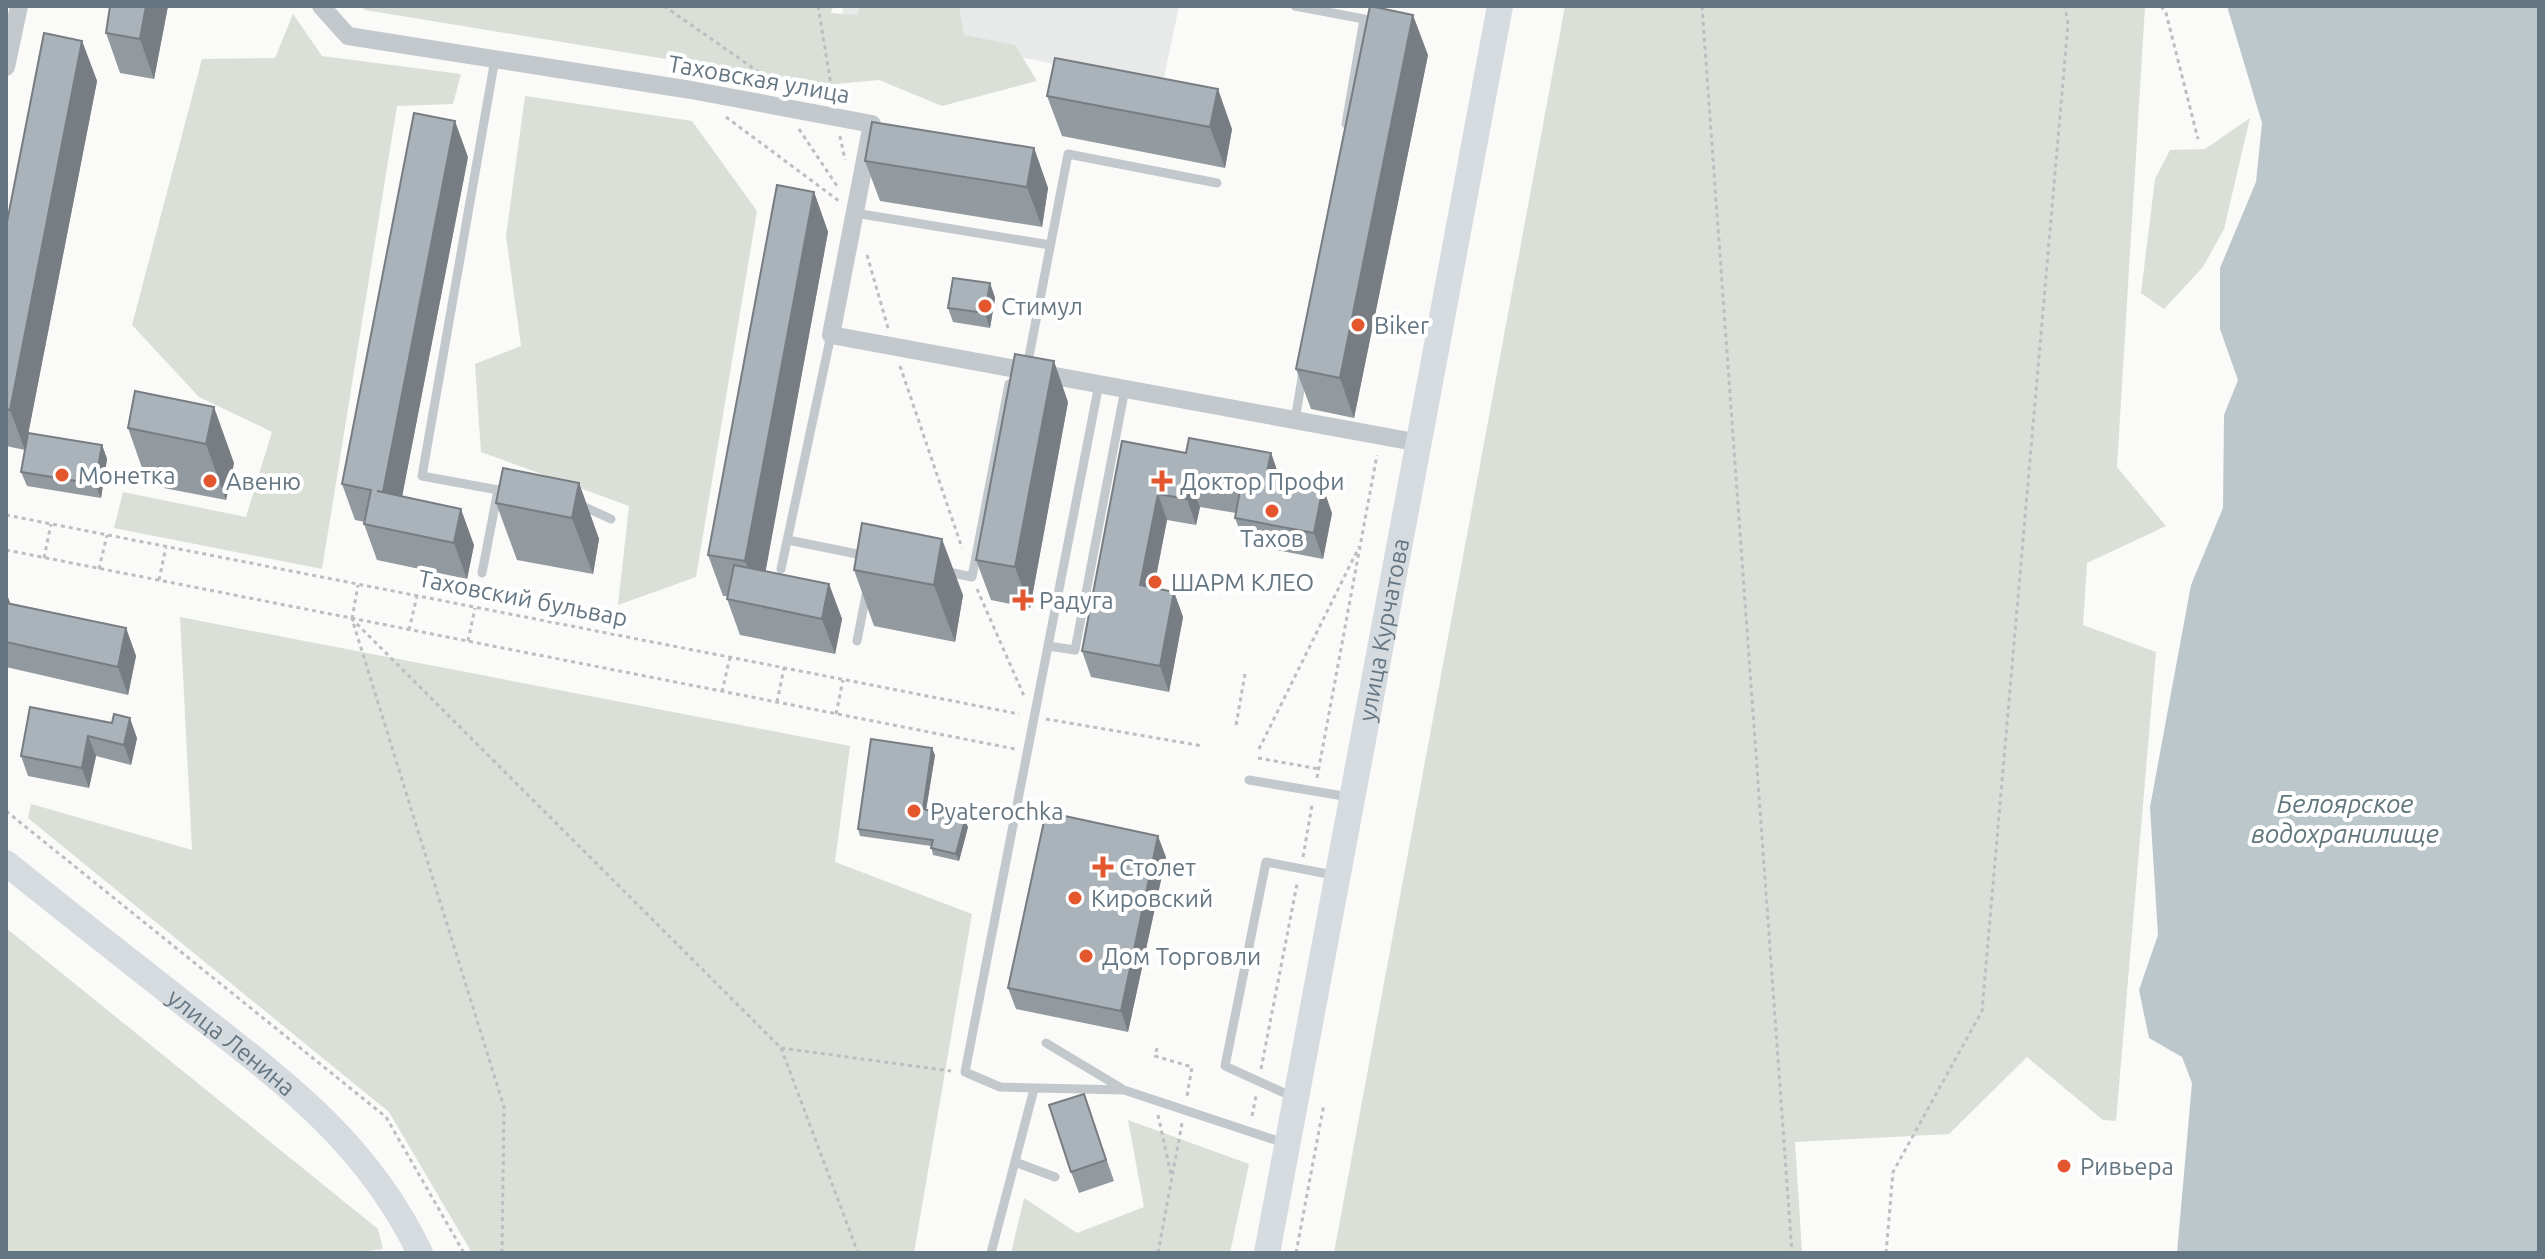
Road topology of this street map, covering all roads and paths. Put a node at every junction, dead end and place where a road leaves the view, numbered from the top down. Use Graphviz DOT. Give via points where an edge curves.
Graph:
graph roads {
  1 [pos="19,6"];
  2 [pos="321,6"];
  3 [pos="1295,6"];
  4 [pos="1500,6"];
  5 [pos="1702,6"];
  6 [pos="2065,6"];
  7 [pos="2161,6"];
  8 [pos="495,59"];
  9 [pos="6,67"];
  10 [pos="691,90"];
  11 [pos="2198,139"];
  12 [pos="1343,143"];
  13 [pos="1217,183"];
  14 [pos="855,213"];
  15 [pos="1050,245"];
  16 [pos="831,335"];
  17 [pos="894,346"];
  18 [pos="1305,358"];
  19 [pos="1019,369"];
  20 [pos="1099,384"];
  21 [pos="1125,389"];
  22 [pos="1295,420"];
  23 [pos="1420,443"];
  24 [pos="519,479"];
  25 [pos="498,490"];
  26 [pos="572,502"];
  27 [pos="6,515"];
  28 [pos="611,519"];
  29 [pos="51,524"];
  30 [pos="107,535"];
  31 [pos="788,540"];
  32 [pos="1361,543"];
  33 [pos="166,547"];
  34 [pos="6,550"];
  35 [pos="44,558"];
  36 [pos="930,568"];
  37 [pos="99,569"];
  38 [pos="781,569"];
  39 [pos="870,571"];
  40 [pos="482,573"];
  41 [pos="972,577"];
  42 [pos="159,580"];
  43 [pos="358,585"];
  44 [pos="868,585"];
  45 [pos="417,596"];
  46 [pos="475,608"];
  47 [pos="352,619"];
  48 [pos="409,630"];
  49 [pos="468,641"];
  50 [pos="857,641"];
  51 [pos="1048,646"];
  52 [pos="730,657"];
  53 [pos="784,668"];
  54 [pos="1245,674"];
  55 [pos="843,680"];
  56 [pos="722,692"];
  57 [pos="777,702"];
  58 [pos="836,714"];
  59 [pos="1033,717"];
  60 [pos="1236,725"];
  61 [pos="1203,746"];
  62 [pos="1259,749"];
  63 [pos="1027,751"];
  64 [pos="1258,758"];
  65 [pos="1319,769"];
  66 [pos="1249,780"];
  67 [pos="1349,797"];
  68 [pos="6,811"];
  69 [pos="6,863"];
  70 [pos="1336,876"];
  71 [pos="1046,1043"];
  72 [pos="781,1048"];
  73 [pos="1157,1048"];
  74 [pos="965,1072"];
  75 [pos="1034,1089"];
  76 [pos="1124,1090"];
  77 [pos="1295,1098"];
  78 [pos="1154,1100"];
  79 [pos="1324,1104"];
  80 [pos="1184,1111"];
  81 [pos="1286,1144"];
  82 [pos="1015,1162"];
  83 [pos="1055,1177"];
  84 [pos="1172,1178"];
  85 [pos="420,1253"];
  86 [pos="464,1253"];
  87 [pos="502,1253"];
  88 [pos="858,1253"];
  89 [pos="991,1253"];
  90 [pos="1158,1253"];
  91 [pos="1267,1253"];
  92 [pos="1296,1253"];
  93 [pos="1792,1253"];
  94 [pos="1886,1253"];
  1 -- 9 [label="street"];
  2 -- 8 [label="street, Таховская улица" via="348,36"];
  3 -- 12 [label="lane" via="1364,19"];
  4 -- 23 [label="main road, улица Курчатова"];
  5 -- 93 [label="path"];
  6 -- 94 [label="path" via="2068,24 1982,1011 1893,1172"];
  7 -- 11 [label="path"];
  8 -- 10 [label="street, Таховская улица"];
  8 -- 25 [label="lane" via="422,476"];
  10 -- 14 [label="path"];
  10 -- 14 [label="street, Таховская улица" via="872,124"];
  13 -- 15 [label="lane" via="1068,154"];
  14 -- 15 [label="lane"];
  14 -- 16 [label="street, Таховская улица"];
  14 -- 17 [label="path"];
  15 -- 19 [label="lane"];
  16 -- 17 [label="street"];
  16 -- 31 [label="lane"];
  17 -- 19 [label="street"];
  17 -- 41 [label="path"];
  18 -- 22 [label="lane"];
  19 -- 20 [label="street"];
  19 -- 41 [label="lane"];
  20 -- 21 [label="street"];
  20 -- 51 [label="lane"];
  21 -- 22 [label="street"];
  21 -- 51 [label="lane" via="1075,650"];
  22 -- 23 [label="street"];
  23 -- 67 [label="main road, улица Курчатова"];
  24 -- 25 [label="lane"];
  25 -- 40 [label="lane"];
  26 -- 28 [label="lane"];
  27 -- 29 [label="path, Таховский бульвар"];
  29 -- 30 [label="path, Таховский бульвар"];
  29 -- 35 [label="path"];
  30 -- 33 [label="path, Таховский бульвар"];
  30 -- 37 [label="path"];
  31 -- 38 [label="lane"];
  31 -- 39 [label="lane" via="873,557"];
  32 -- 62 [label="path"];
  33 -- 42 [label="path"];
  33 -- 43 [label="path, Таховский бульвар"];
  34 -- 35 [label="path"];
  35 -- 37 [label="path"];
  36 -- 41 [label="lane"];
  37 -- 42 [label="path"];
  41 -- 59 [label="path"];
  42 -- 47 [label="path"];
  43 -- 45 [label="path, Таховский бульвар"];
  43 -- 47 [label="path"];
  44 -- 50 [label="lane"];
  45 -- 46 [label="path, Таховский бульвар"];
  45 -- 48 [label="path"];
  46 -- 49 [label="path"];
  46 -- 52 [label="path, Таховский бульвар"];
  47 -- 48 [label="path"];
  47 -- 72 [label="path"];
  47 -- 87 [label="path" via="504,1107"];
  48 -- 49 [label="path"];
  49 -- 56 [label="path"];
  51 -- 59 [label="lane"];
  52 -- 53 [label="path, Таховский бульвар"];
  52 -- 56 [label="path"];
  53 -- 55 [label="path, Таховский бульвар"];
  53 -- 57 [label="path"];
  54 -- 60 [label="path"];
  55 -- 58 [label="path"];
  55 -- 59 [label="path, Таховский бульвар"];
  56 -- 57 [label="path"];
  57 -- 58 [label="path"];
  58 -- 63 [label="path"];
  59 -- 61 [label="path, Таховский бульвар"];
  59 -- 63 [label="lane"];
  63 -- 74 [label="lane"];
  64 -- 65 [label="path"];
  66 -- 67 [label="lane"];
  67 -- 70 [label="main road, улица Курчатова"];
  68 -- 86 [label="path" via="386,1117"];
  69 -- 85 [label="main road, улица Ленина" via="301,1095 377,1178"];
  70 -- 77 [label="main road, улица Курчатова"];
  70 -- 77 [label="lane" via="1266,862 1225,1066"];
  71 -- 76 [label="lane"];
  72 -- 74 [label="path"];
  72 -- 88 [label="path"];
  73 -- 80 [label="path" via="1155,1056 1192,1067"];
  74 -- 75 [label="lane" via="1000,1087"];
  75 -- 76 [label="lane"];
  75 -- 82 [label="lane"];
  76 -- 78 [label="lane"];
  77 -- 81 [label="main road, улица Курчатова"];
  78 -- 80 [label="lane"];
  78 -- 84 [label="path"];
  79 -- 92 [label="path"];
  80 -- 81 [label="lane"];
  80 -- 84 [label="path"];
  81 -- 91 [label="main road, улица Курчатова"];
  82 -- 83 [label="lane"];
  82 -- 89 [label="lane"];
  84 -- 90 [label="path"];
}
